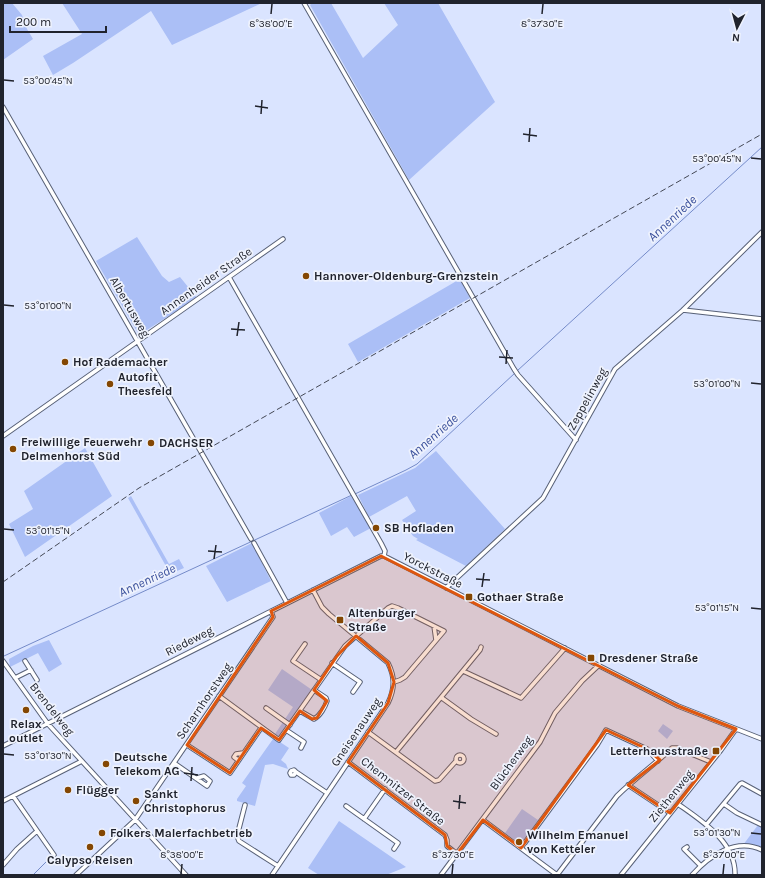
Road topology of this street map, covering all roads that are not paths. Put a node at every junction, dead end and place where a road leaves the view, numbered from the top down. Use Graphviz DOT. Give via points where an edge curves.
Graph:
graph roads {
  1 [pos="304,3"];
  2 [pos="3,107"];
  3 [pos="762,232"];
  4 [pos="283,239"];
  5 [pos="228,277"];
  6 [pos="683,310"];
  7 [pos="762,319"];
  8 [pos="138,340"];
  9 [pos="3,436"];
  10 [pos="576,440"];
  11 [pos="251,539"];
  12 [pos="254,543"];
  13 [pos="384,556"];
  14 [pos="446,588"];
  15 [pos="313,590"];
  16 [pos="287,603"];
  17 [pos="272,611"];
  18 [pos="434,626"];
  19 [pos="356,636"];
  20 [pos="436,640"];
  21 [pos="305,644"];
  22 [pos="481,647"];
  23 [pos="565,648"];
  24 [pos="3,661"];
  25 [pos="25,661"];
  26 [pos="332,663"];
  27 [pos="598,665"];
  28 [pos="31,670"];
  29 [pos="463,671"];
  30 [pos="16,678"];
  31 [pos="37,680"];
  32 [pos="320,680"];
  33 [pos="394,682"];
  34 [pos="314,690"];
  35 [pos="353,692"];
  36 [pos="219,696"];
  37 [pos="442,698"];
  38 [pos="266,708"];
  39 [pos="300,710"];
  40 [pos="48,724"];
  41 [pos="290,725"];
  42 [pos="261,728"];
  43 [pos="736,729"];
  44 [pos="286,730"];
  45 [pos="368,732"];
  46 [pos="496,734"];
  47 [pos="762,739"];
  48 [pos="187,745"];
  49 [pos="3,746"];
  50 [pos="300,748"];
  51 [pos="396,752"];
  52 [pos="82,761"];
  53 [pos="456,761"];
  54 [pos="658,761"];
  55 [pos="348,762"];
  56 [pos="711,762"];
  57 [pos="174,763"];
  58 [pos="296,772"];
  59 [pos="197,778"];
  60 [pos="628,785"];
  61 [pos="385,789"];
  62 [pos="327,793"];
  63 [pos="762,794"];
  64 [pos="13,796"];
  65 [pos="3,801"];
  66 [pos="678,804"];
  67 [pos="724,804"];
  68 [pos="245,805"];
  69 [pos="346,806"];
  70 [pos="670,813"];
  71 [pos="364,819"];
  72 [pos="135,820"];
  73 [pos="483,820"];
  74 [pos="706,825"];
  75 [pos="762,825"];
  76 [pos="37,831"];
  77 [pos="521,848"];
  78 [pos="394,849"];
  79 [pos="727,849"];
  80 [pos="762,850"];
  81 [pos="681,852"];
  82 [pos="457,854"];
  83 [pos="54,855"];
  84 [pos="3,865"];
  85 [pos="700,865"];
  86 [pos="278,866"];
  87 [pos="76,875"];
  88 [pos="186,875"];
  89 [pos="272,875"];
  90 [pos="441,875"];
  91 [pos="557,875"];
  92 [pos="621,875"];
  93 [pos="692,875"];
  94 [pos="735,875"];
  1 -- 10 [label="street" via="514,369"];
  2 -- 8 [label="street, Albertusweg"];
  3 -- 6 [label="street, Zeppelinweg"];
  4 -- 5 [label="street, Annenheider Straße"];
  5 -- 8 [label="street, Annenheider Straße"];
  5 -- 13 [label="street, Yorckstraße" via="354,495 385,551"];
  6 -- 7 [label="street"];
  6 -- 10 [label="street, Zeppelinweg" via="615,369"];
  8 -- 9 [label="street, Annenheider Straße"];
  8 -- 11 [label="street, Albertusweg"];
  10 -- 14 [label="street, Zeppelinweg" via="543,498"];
  12 -- 16 [label="street"];
  13 -- 14 [label="street, Yorckstraße"];
  13 -- 15 [label="street, Riedeweg"];
  14 -- 23 [label="street, Yorckstraße"];
  15 -- 16 [label="street, Riedeweg"];
  15 -- 19 [label="street" via="322,608"];
  16 -- 17 [label="street, Riedeweg"];
  17 -- 36 [label="street, Scharnhorstweg" via="273,617"];
  17 -- 40 [label="street, Riedeweg"];
  18 -- 19 [label="street" via="392,606"];
  18 -- 20 [label="street"];
  18 -- 20 [label="street" via="444,631"];
  19 -- 26 [label="street"];
  19 -- 33 [label="street" via="388,663"];
  20 -- 33 [label="street" via="405,677"];
  21 -- 32 [label="street" via="293,661"];
  22 -- 29 [label="street"];
  23 -- 27 [label="street, Yorckstraße"];
  23 -- 29 [label="street" via="521,698"];
  24 -- 30 [label="street, Brendelweg"];
  25 -- 28 [label="street, Brendelweg"];
  26 -- 32 [label="street"];
  26 -- 35 [label="street" via="360,682"];
  27 -- 43 [label="street, Yorckstraße" via="683,708"];
  27 -- 73 [label="street, Blücherweg" via="555,713 540,742"];
  28 -- 30 [label="street, Brendelweg"];
  28 -- 31 [label="street, Brendelweg"];
  29 -- 37 [label="street"];
  30 -- 40 [label="street, Brendelweg"];
  32 -- 34 [label="street"];
  33 -- 45 [label="street, Gneisenauweg" via="388,703"];
  34 -- 39 [label="street"];
  34 -- 39 [label="street" via="327,701 317,718 314,719"];
  36 -- 42 [label="street"];
  36 -- 48 [label="street, Scharnhorstweg"];
  37 -- 46 [label="street"];
  37 -- 51 [label="street"];
  38 -- 41 [label="street"];
  39 -- 41 [label="street"];
  40 -- 49 [label="street, Riedeweg"];
  40 -- 52 [label="street, Brendelweg"];
  41 -- 44 [label="street"];
  42 -- 44 [label="street" via="279,740"];
  42 -- 48 [label="street" via="230,773"];
  43 -- 47 [label="street, Yorckstraße"];
  43 -- 56 [label="street, Ziethenweg"];
  44 -- 50 [label="street" via="304,742"];
  45 -- 51 [label="street"];
  45 -- 55 [label="street, Gneisenauweg"];
  48 -- 57 [label="street, Scharnhorstweg"];
  51 -- 53 [label="street" via="435,781 439,780"];
  52 -- 64 [label="street"];
  52 -- 72 [label="street, Brendelweg"];
  54 -- 56 [label="street" via="675,748"];
  54 -- 60 [label="street"];
  54 -- 77 [label="street" via="647,749 606,730"];
  55 -- 61 [label="street, Chemnitzer Straße"];
  55 -- 62 [label="street, Gneisenauweg"];
  56 -- 66 [label="street, Ziethenweg"];
  57 -- 59 [label="street"];
  57 -- 72 [label="street, Scharnhorstweg"];
  58 -- 62 [label="street"];
  60 -- 70 [label="street"];
  60 -- 91 [label="street"];
  61 -- 71 [label="street"];
  61 -- 82 [label="street, Chemnitzer Straße" via="445,835 447,846"];
  62 -- 86 [label="street, Gneisenauweg"];
  63 -- 67 [label="street" via="740,784"];
  64 -- 65 [label="street"];
  64 -- 76 [label="street"];
  66 -- 70 [label="street, Ziethenweg"];
  66 -- 74 [label="street"];
  67 -- 74 [label="street"];
  67 -- 75 [label="street"];
  68 -- 86 [label="street" via="237,836 239,841"];
  69 -- 71 [label="street"];
  70 -- 92 [label="street, Ziethenweg"];
  71 -- 78 [label="street" via="398,843"];
  72 -- 87 [label="street, Scharnhorstweg"];
  72 -- 88 [label="street, Brendelweg"];
  73 -- 77 [label="street"];
  73 -- 82 [label="street, Blücherweg"];
  74 -- 79 [label="street" via="718,835"];
  76 -- 83 [label="street"];
  76 -- 84 [label="street"];
  77 -- 91 [label="street"];
  79 -- 80 [label="street" via="742,845"];
  79 -- 85 [label="street"];
  79 -- 94 [label="street" via="733,859"];
  81 -- 85 [label="street" via="686,848"];
  82 -- 90 [label="street, Blücherweg"];
  85 -- 93 [label="street"];
  86 -- 89 [label="street, Gneisenauweg"];
}
